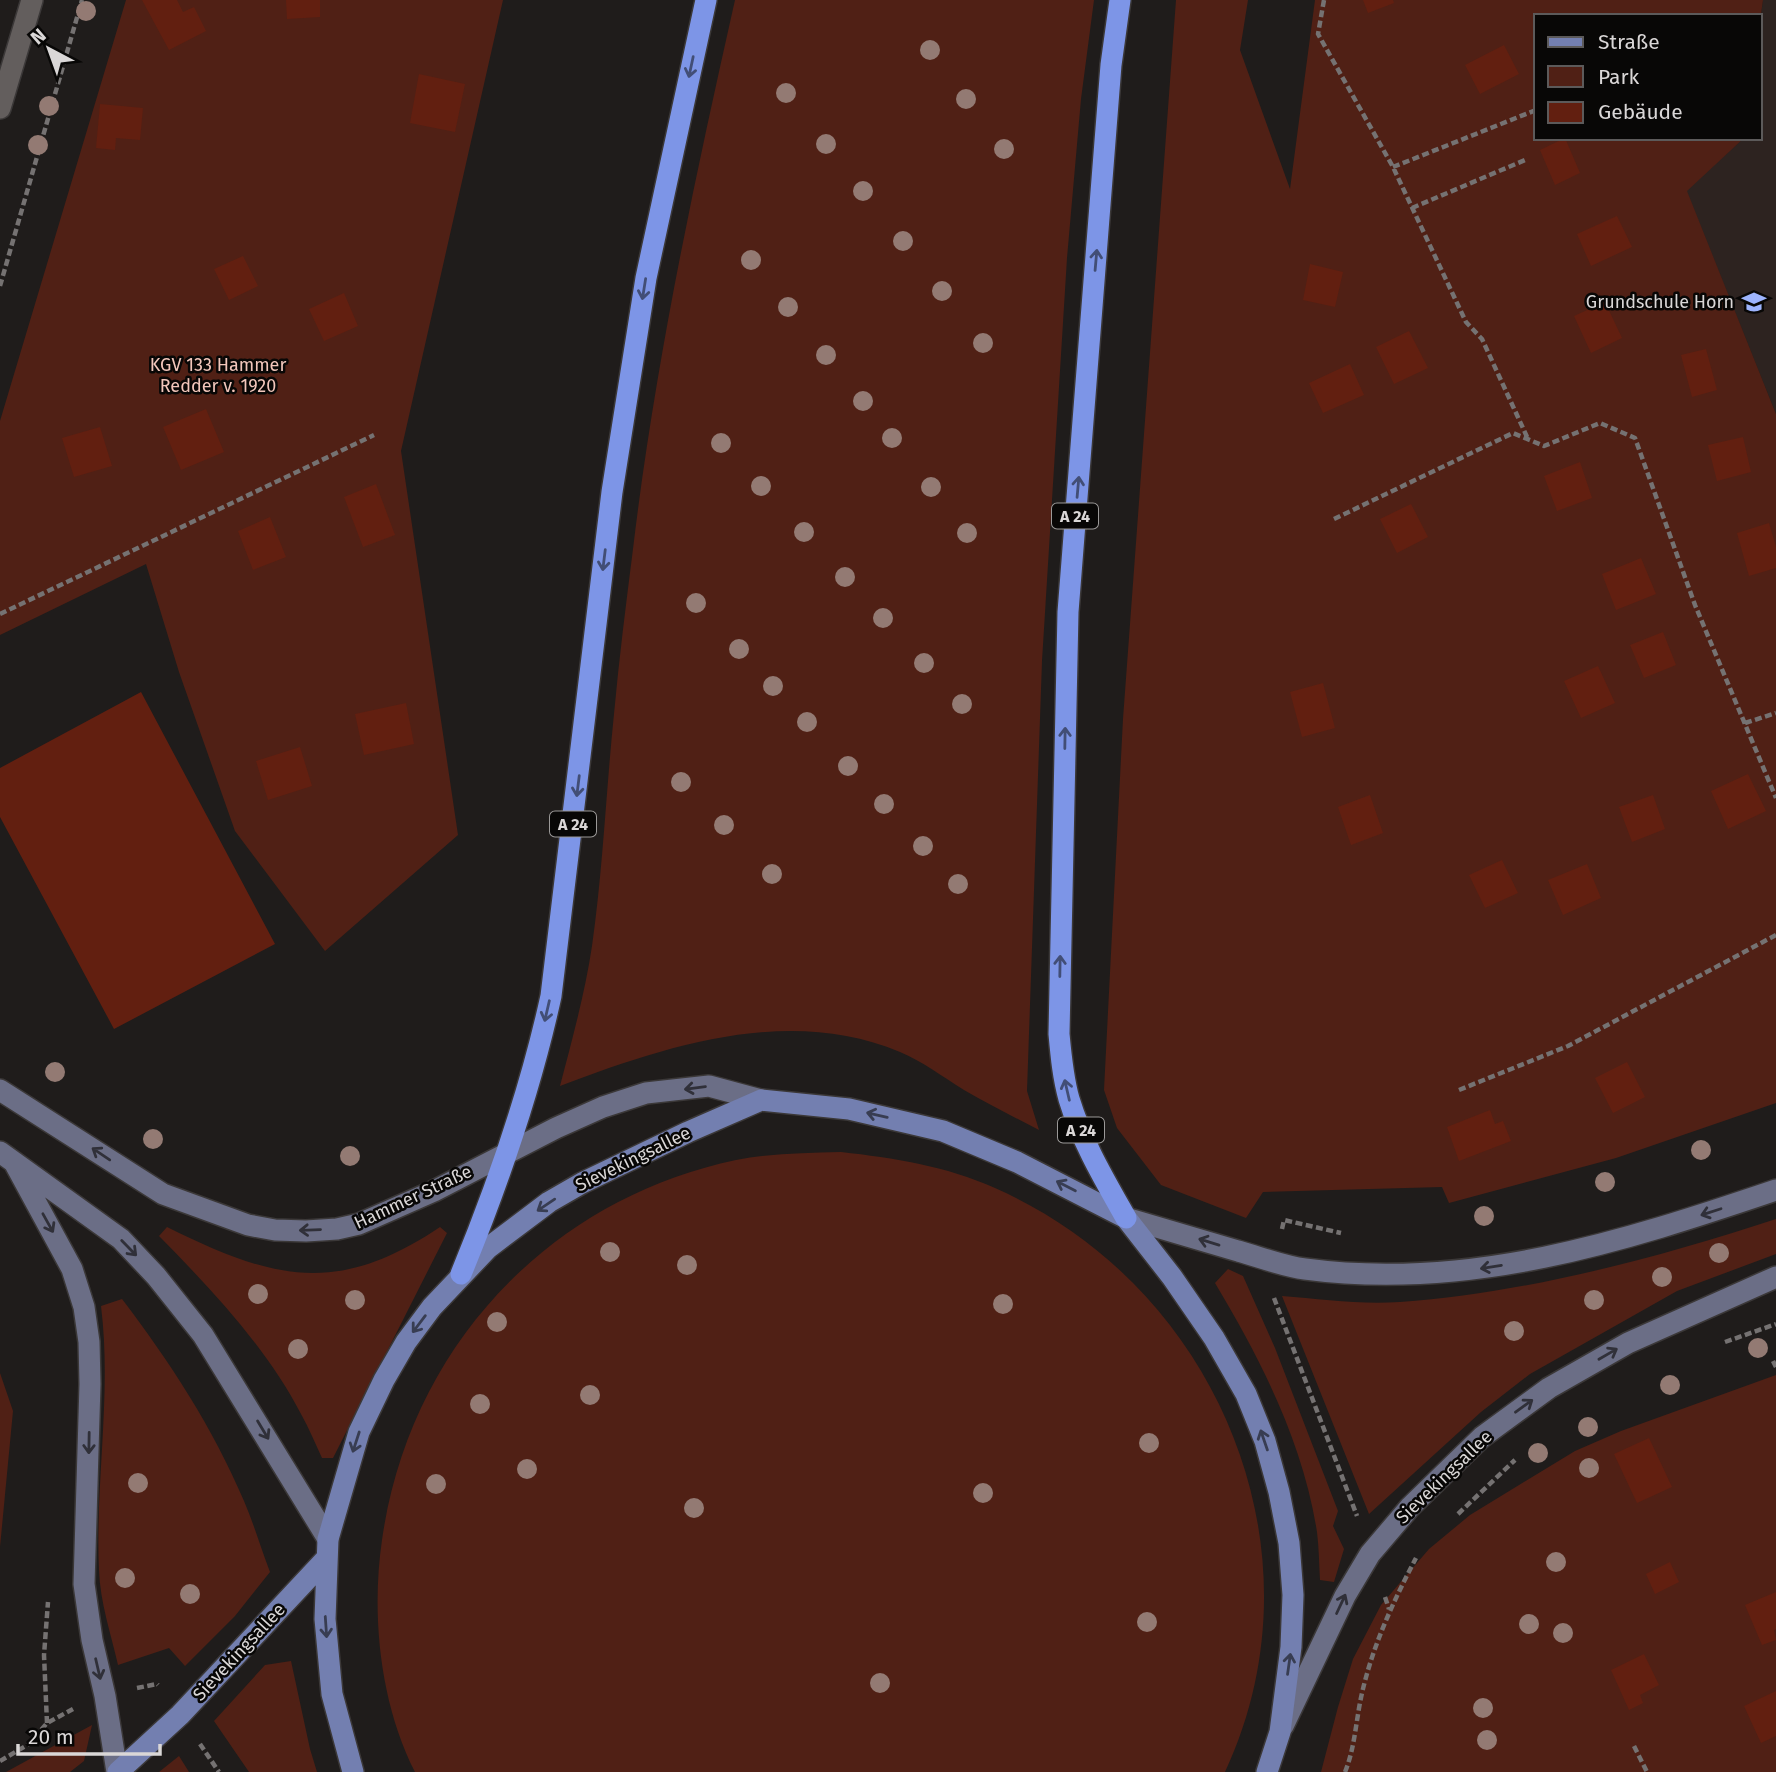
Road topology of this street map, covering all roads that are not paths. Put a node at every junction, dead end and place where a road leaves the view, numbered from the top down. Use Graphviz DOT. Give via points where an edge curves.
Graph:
graph roads {
  1 [pos="32,0"];
  2 [pos="706,0"];
  3 [pos="1120,0"];
  4 [pos="0,108"];
  5 [pos="0,1090"];
  6 [pos="761,1100"];
  7 [pos="508,1151"];
  8 [pos="7,1158"];
  9 [pos="1776,1190"];
  10 [pos="1126,1217"];
  11 [pos="461,1274"];
  12 [pos="1776,1277"];
  13 [pos="327,1549"];
  14 [pos="1280,1732"];
  15 [pos="118,1772"];
  16 [pos="354,1772"];
  17 [pos="1267,1772"];
  1 -- 4 [label="street"];
  2 -- 7 [label="highway, A 24, one-way" via="646,278 612,492 551,996"];
  10 -- 3 [label="highway, A 24, one-way" via="1094,1162 1073,1110 1059,1034 1068,612"];
  7 -- 5 [label="main road, Hammer Straße, one-way" via="359,1224 275,1230 163,1195"];
  6 -- 7 [label="main road, Hammer Straße, one-way" via="709,1086 646,1093 603,1107"];
  10 -- 6 [label="main road, Sievekingsallee, one-way" via="1017,1161 943,1130 849,1109"];
  6 -- 11 [label="main road, Sievekingsallee, one-way" via="582,1182 518,1224"];
  7 -- 11 [label="highway"];
  8 -- 13 [label="main road, one-way" via="121,1239 156,1276 203,1335"];
  8 -- 15 [label="main road, one-way" via="72,1269 84,1307 90,1384 84,1584"];
  9 -- 10 [label="main road, Sievekingsallee, one-way" via="1537,1260 1407,1275 1302,1269"];
  14 -- 10 [label="main road, Sievekingsallee, one-way" via="1293,1595 1289,1543 1265,1441 1246,1394 1214,1338"];
  11 -- 13 [label="main road, Sievekingsallee, one-way" via="412,1333 384,1380 359,1432"];
  14 -- 12 [label="main road, Sievekingsallee, one-way" via="1345,1595 1370,1554 1409,1507 1482,1437 1549,1388 1628,1343"];
  13 -- 15 [label="main road, Sievekingsallee" via="180,1715"];
  13 -- 16 [label="main road, Sievekingsallee, one-way" via="332,1694"];
  14 -- 17 [label="main road, Sievekingsallee"];
}
